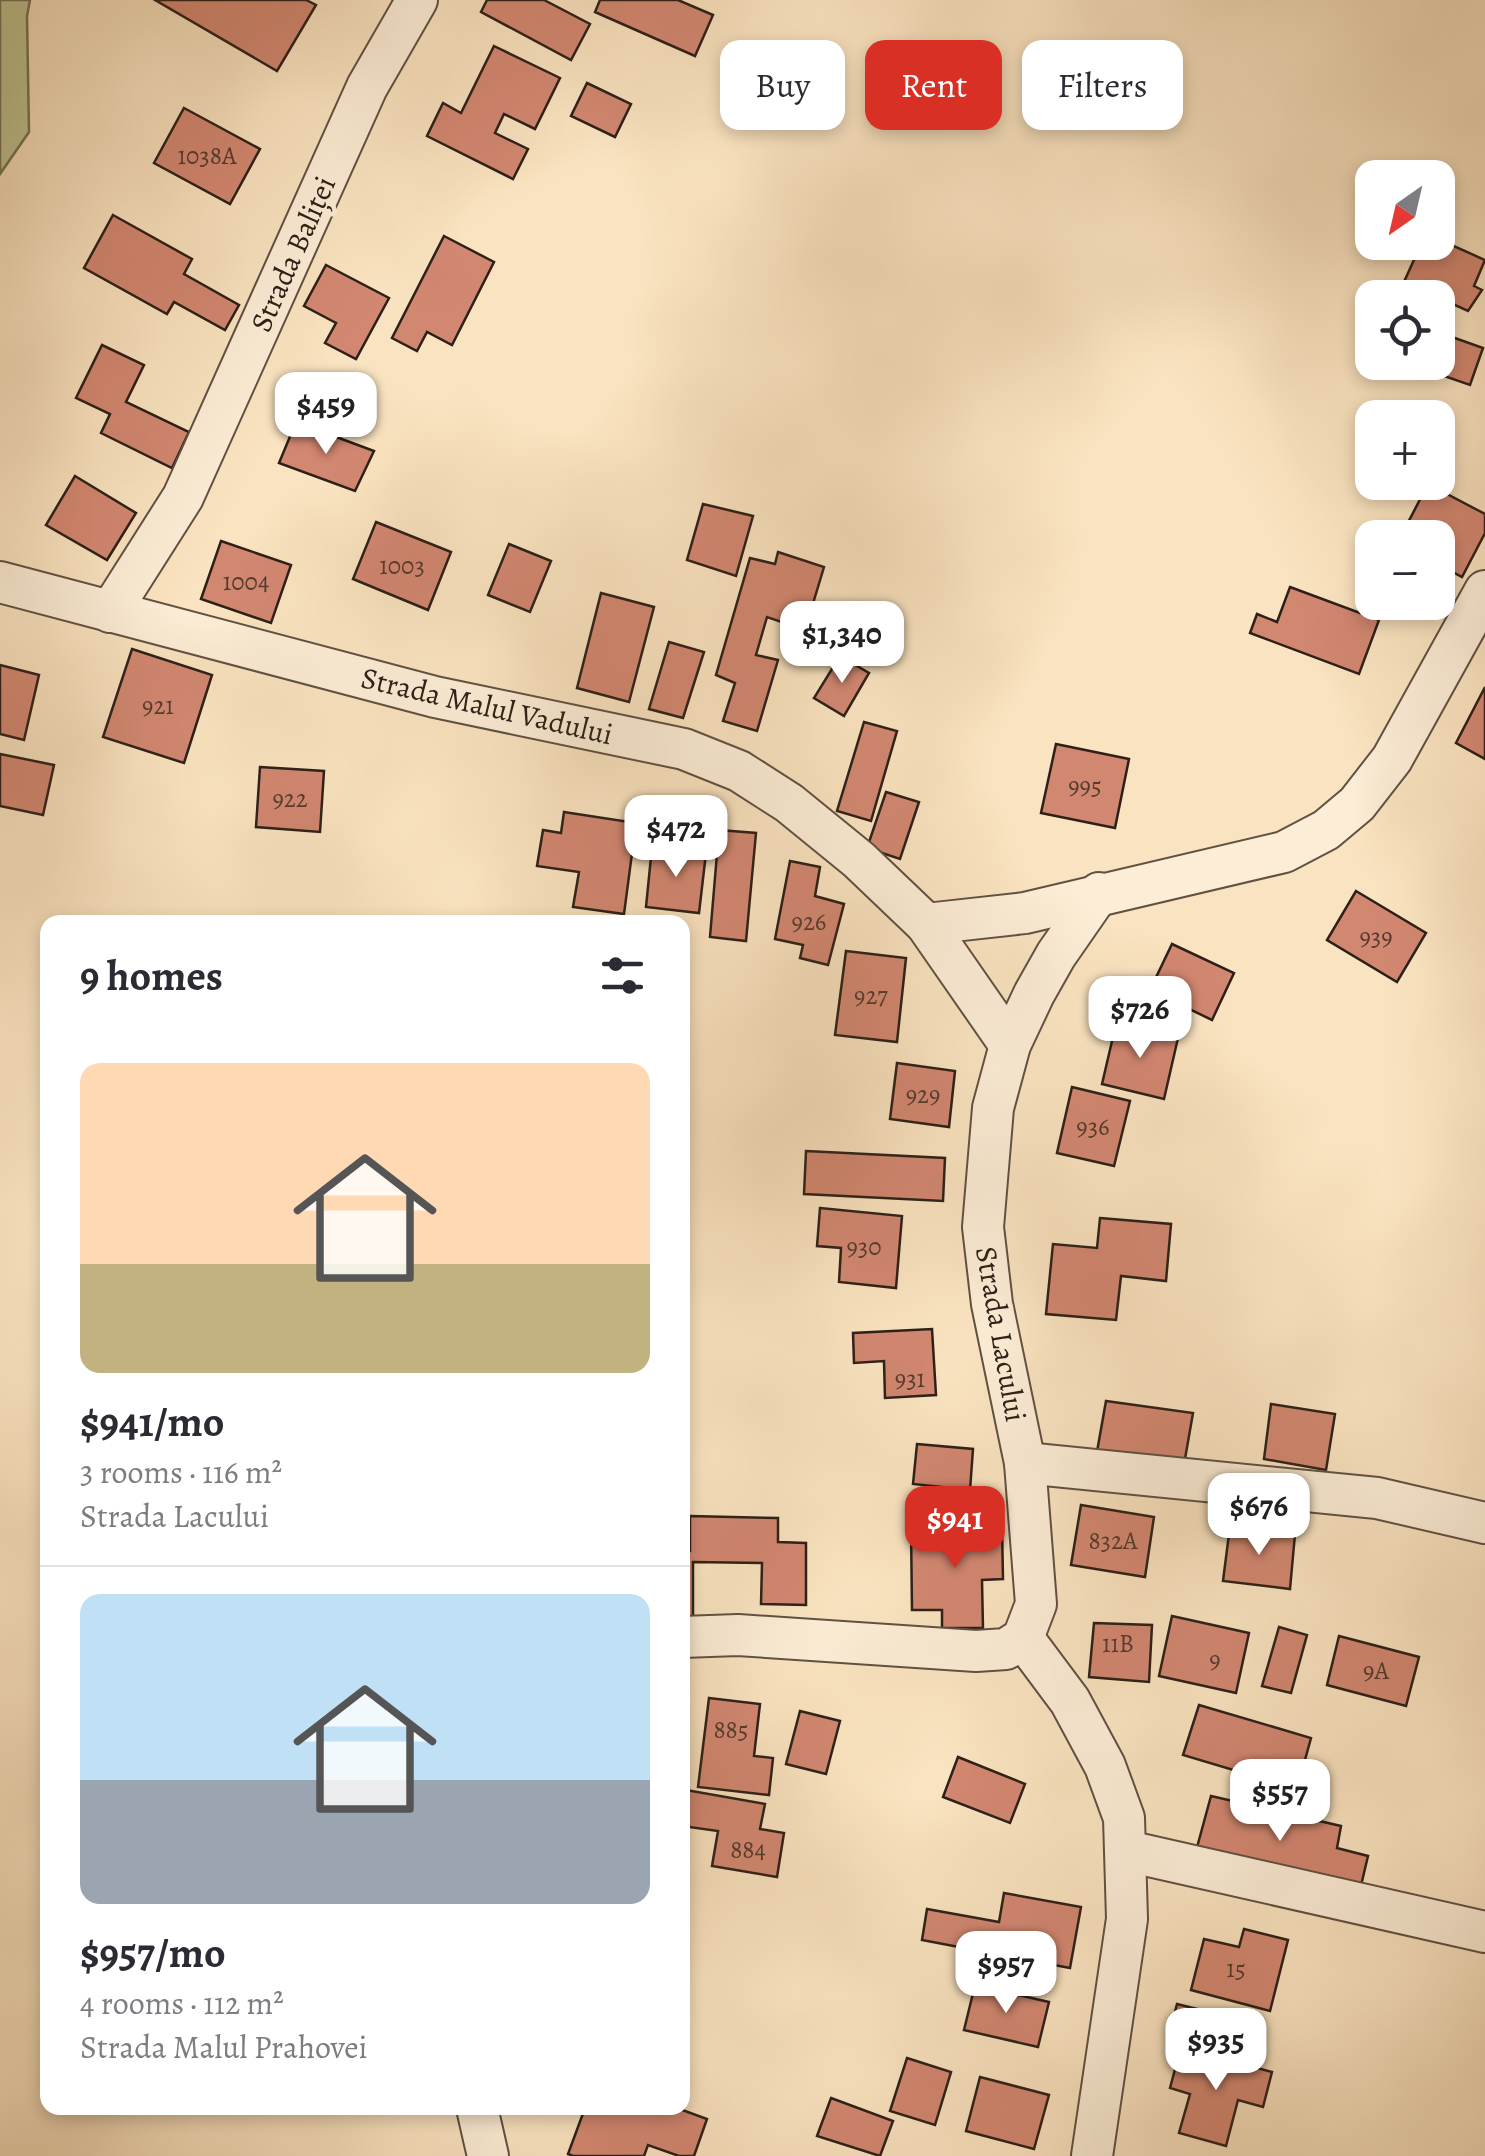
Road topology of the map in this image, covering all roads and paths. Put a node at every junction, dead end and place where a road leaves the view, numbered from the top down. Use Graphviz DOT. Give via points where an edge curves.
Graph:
graph roads {
  1 [pos="417,0"];
  2 [pos="0,582"];
  3 [pos="1485,591"];
  4 [pos="110,612"];
  5 [pos="1099,894"];
  6 [pos="926,924"];
  7 [pos="1010,1045"];
  8 [pos="1025,1463"];
  9 [pos="1485,1523"];
  10 [pos="690,1637"];
  11 [pos="1022,1638"];
  12 [pos="1127,1850"];
  13 [pos="1485,1932"];
  14 [pos="479,2115"];
  15 [pos="488,2156"];
  16 [pos="1092,2156"];
  1 -- 4 [label="street, Strada Baliței" via="366,87 184,498"];
  2 -- 4 [label="street, Strada Malul Vadului"];
  3 -- 5 [label="street" via="1392,759 1358,804 1326,830 1284,852"];
  4 -- 6 [label="street, Strada Malul Vadului" via="435,697 684,749 739,771 789,803"];
  5 -- 6 [label="street" via="981,921"];
  5 -- 7 [label="street, Strada Lacului" via="1056,955"];
  6 -- 7 [label="street, Strada Malul Vadului"];
  7 -- 8 [label="street, Strada Lacului" via="994,1108 983,1227"];
  8 -- 9 [label="street" via="1377,1498"];
  8 -- 11 [label="street, Strada Lacului" via="1036,1604"];
  10 -- 11 [label="street" via="976,1651 1006,1649"];
  11 -- 12 [label="street" via="1070,1701 1105,1766 1124,1818"];
  12 -- 13 [label="street"];
  12 -- 16 [label="street" via="1125,1937"];
  14 -- 15 [label="street"];
}
